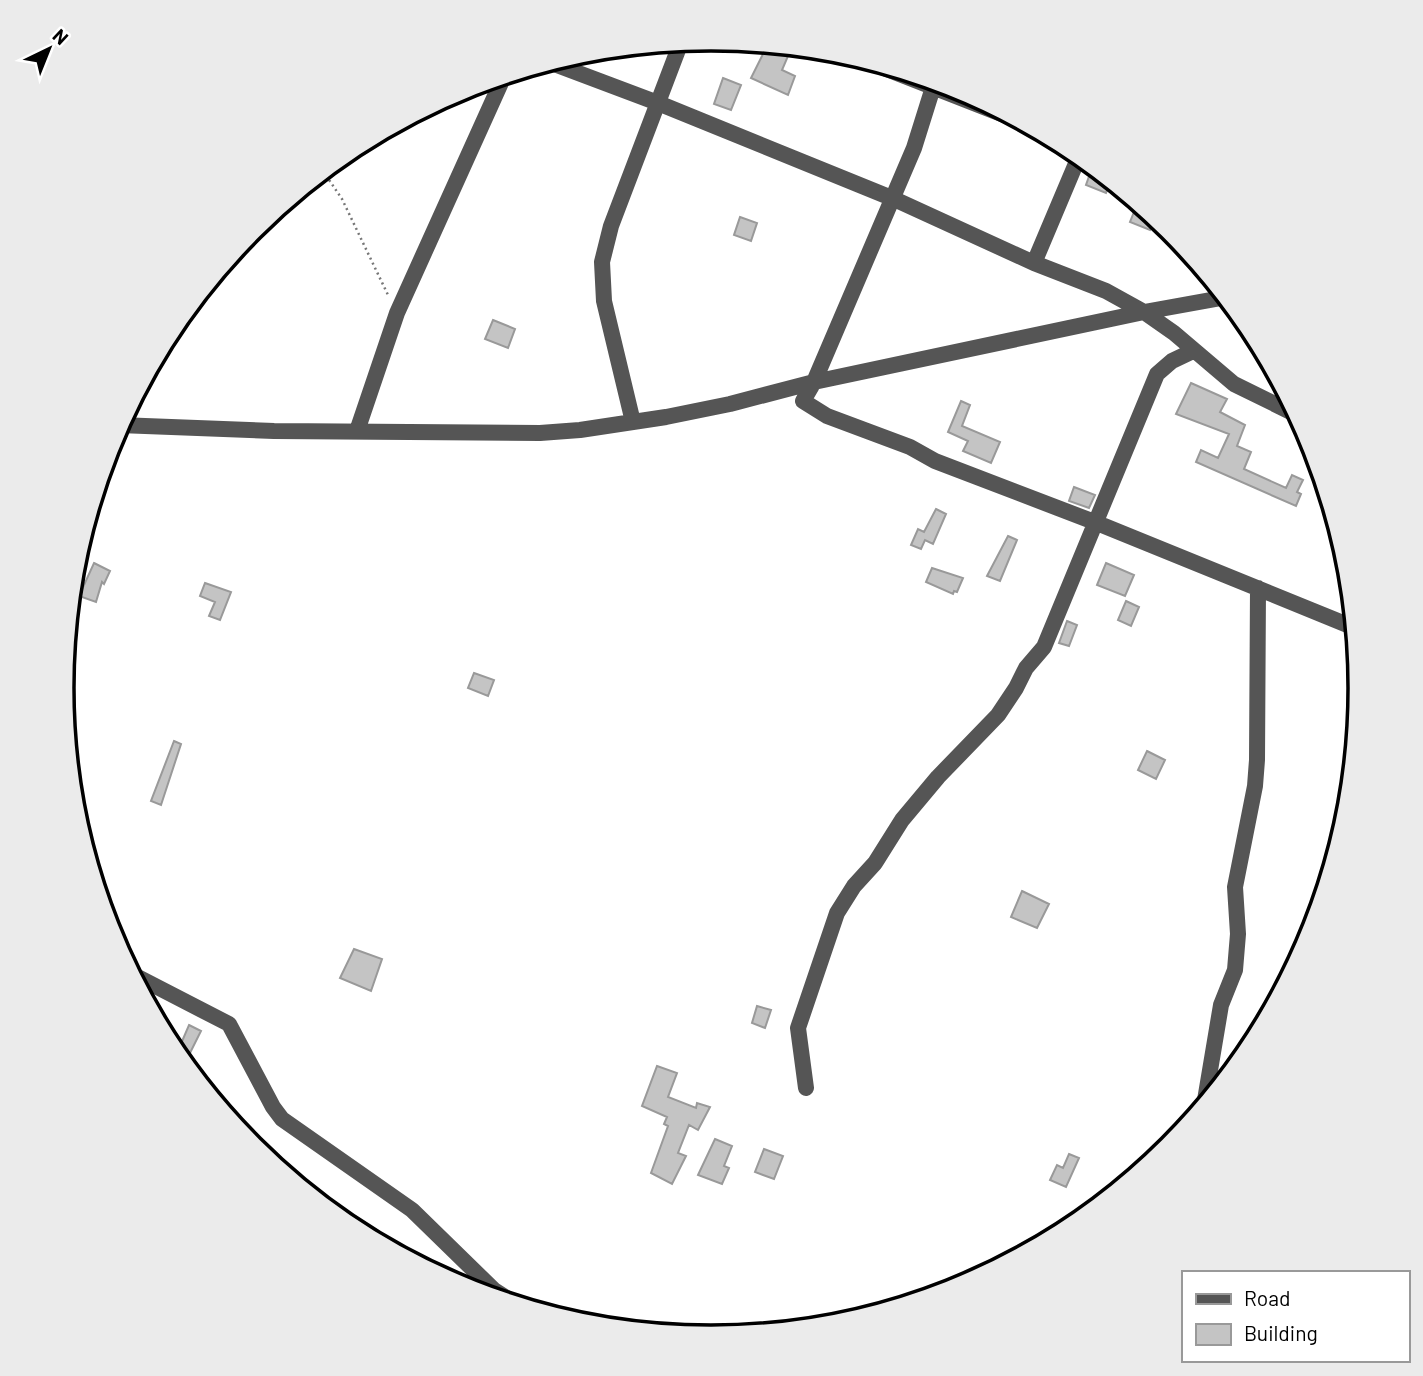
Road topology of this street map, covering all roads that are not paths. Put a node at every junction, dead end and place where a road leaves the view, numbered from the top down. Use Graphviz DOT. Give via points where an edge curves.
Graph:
graph roads {
  1 [pos="677,52"];
  2 [pos="565,68"];
  3 [pos="499,88"];
  4 [pos="932,91"];
  5 [pos="658,103"];
  6 [pos="1075,165"];
  7 [pos="894,199"];
  8 [pos="1034,263"];
  9 [pos="1217,300"];
  10 [pos="1144,313"];
  11 [pos="1193,351"];
  12 [pos="814,382"];
  13 [pos="1284,409"];
  14 [pos="633,422"];
  15 [pos="131,425"];
  16 [pos="357,431"];
  17 [pos="1097,523"];
  18 [pos="1258,588"];
  19 [pos="1345,624"];
  20 [pos="146,981"];
  21 [pos="1208,1087"];
  22 [pos="806,1088"];
  23 [pos="488,1284"];
  1 -- 5 [label="street"];
  2 -- 5 [label="street"];
  3 -- 16 [label="street" via="397,313"];
  4 -- 7 [label="street"];
  5 -- 7 [label="street"];
  5 -- 14 [label="street" via="611,226 603,262 604,301"];
  6 -- 8 [label="street"];
  7 -- 8 [label="street"];
  7 -- 12 [label="street"];
  8 -- 10 [label="street" via="1106,291"];
  9 -- 10 [label="street"];
  10 -- 11 [label="street"];
  10 -- 12 [label="street"];
  11 -- 13 [label="street" via="1234,384"];
  11 -- 17 [label="street" via="1157,374"];
  12 -- 14 [label="street"];
  12 -- 17 [label="street" via="803,401 827,416"];
  14 -- 16 [label="street" via="540,433"];
  15 -- 16 [label="street"];
  17 -- 18 [label="street"];
  17 -- 22 [label="street" via="1044,647 998,715 902,820 837,913 798,1028"];
  18 -- 19 [label="street"];
  18 -- 21 [label="street" via="1255,786 1235,887 1235,970 1221,1005"];
  20 -- 23 [label="street" via="225,1020 282,1119 412,1210"];
}
